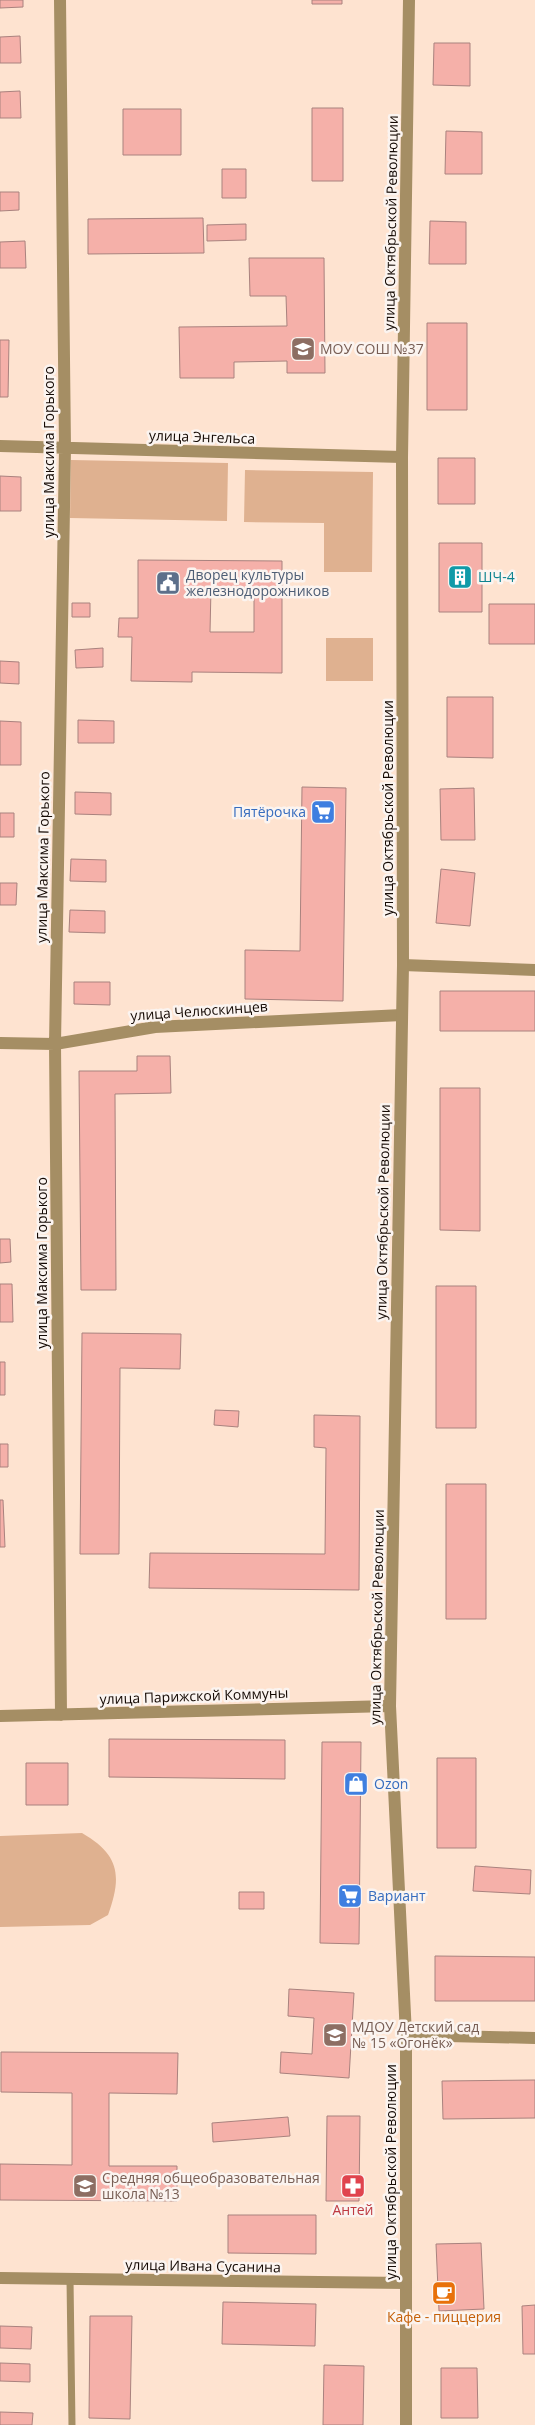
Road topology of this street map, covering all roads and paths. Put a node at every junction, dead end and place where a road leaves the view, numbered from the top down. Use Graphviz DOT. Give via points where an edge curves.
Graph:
graph roads {
  1 [pos="60,0"];
  2 [pos="409,0"];
  3 [pos="0,446"];
  4 [pos="65,448"];
  5 [pos="402,457"];
  6 [pos="404,965"];
  7 [pos="535,970"];
  8 [pos="402,1015"];
  9 [pos="0,1043"];
  10 [pos="55,1044"];
  11 [pos="390,1706"];
  12 [pos="61,1715"];
  13 [pos="0,1716"];
  14 [pos="406,2035"];
  15 [pos="535,2038"];
  16 [pos="0,2278"];
  17 [pos="70,2279"];
  18 [pos="406,2283"];
  19 [pos="72,2425"];
  20 [pos="406,2425"];
  1 -- 4 [label="street, улица Максима Горького"];
  2 -- 5 [label="street, улица Октябрьской Революции"];
  3 -- 4 [label="street, улица Энгельса"];
  4 -- 5 [label="street, улица Энгельса"];
  4 -- 10 [label="street, улица Максима Горького"];
  5 -- 6 [label="street, улица Октябрьской Революции"];
  6 -- 7 [label="street"];
  6 -- 8 [label="street, улица Октябрьской Революции"];
  8 -- 10 [label="street, улица Челюскинцев" via="155,1026"];
  8 -- 11 [label="street, улица Октябрьской Революции"];
  9 -- 10 [label="street, улица Челюскинцев"];
  10 -- 12 [label="street, улица Максима Горького"];
  11 -- 12 [label="street, улица Парижской Коммуны"];
  11 -- 14 [label="street, улица Октябрьской Революции"];
  12 -- 13 [label="street, улица Парижской Коммуны"];
  14 -- 15 [label="street"];
  14 -- 18 [label="street, улица Октябрьской Революции"];
  16 -- 17 [label="street, улица Ивана Сусанина"];
  17 -- 18 [label="street, улица Ивана Сусанина"];
  17 -- 19 [label="lane"];
  18 -- 20 [label="street, улица Октябрьской Революции"];
}
